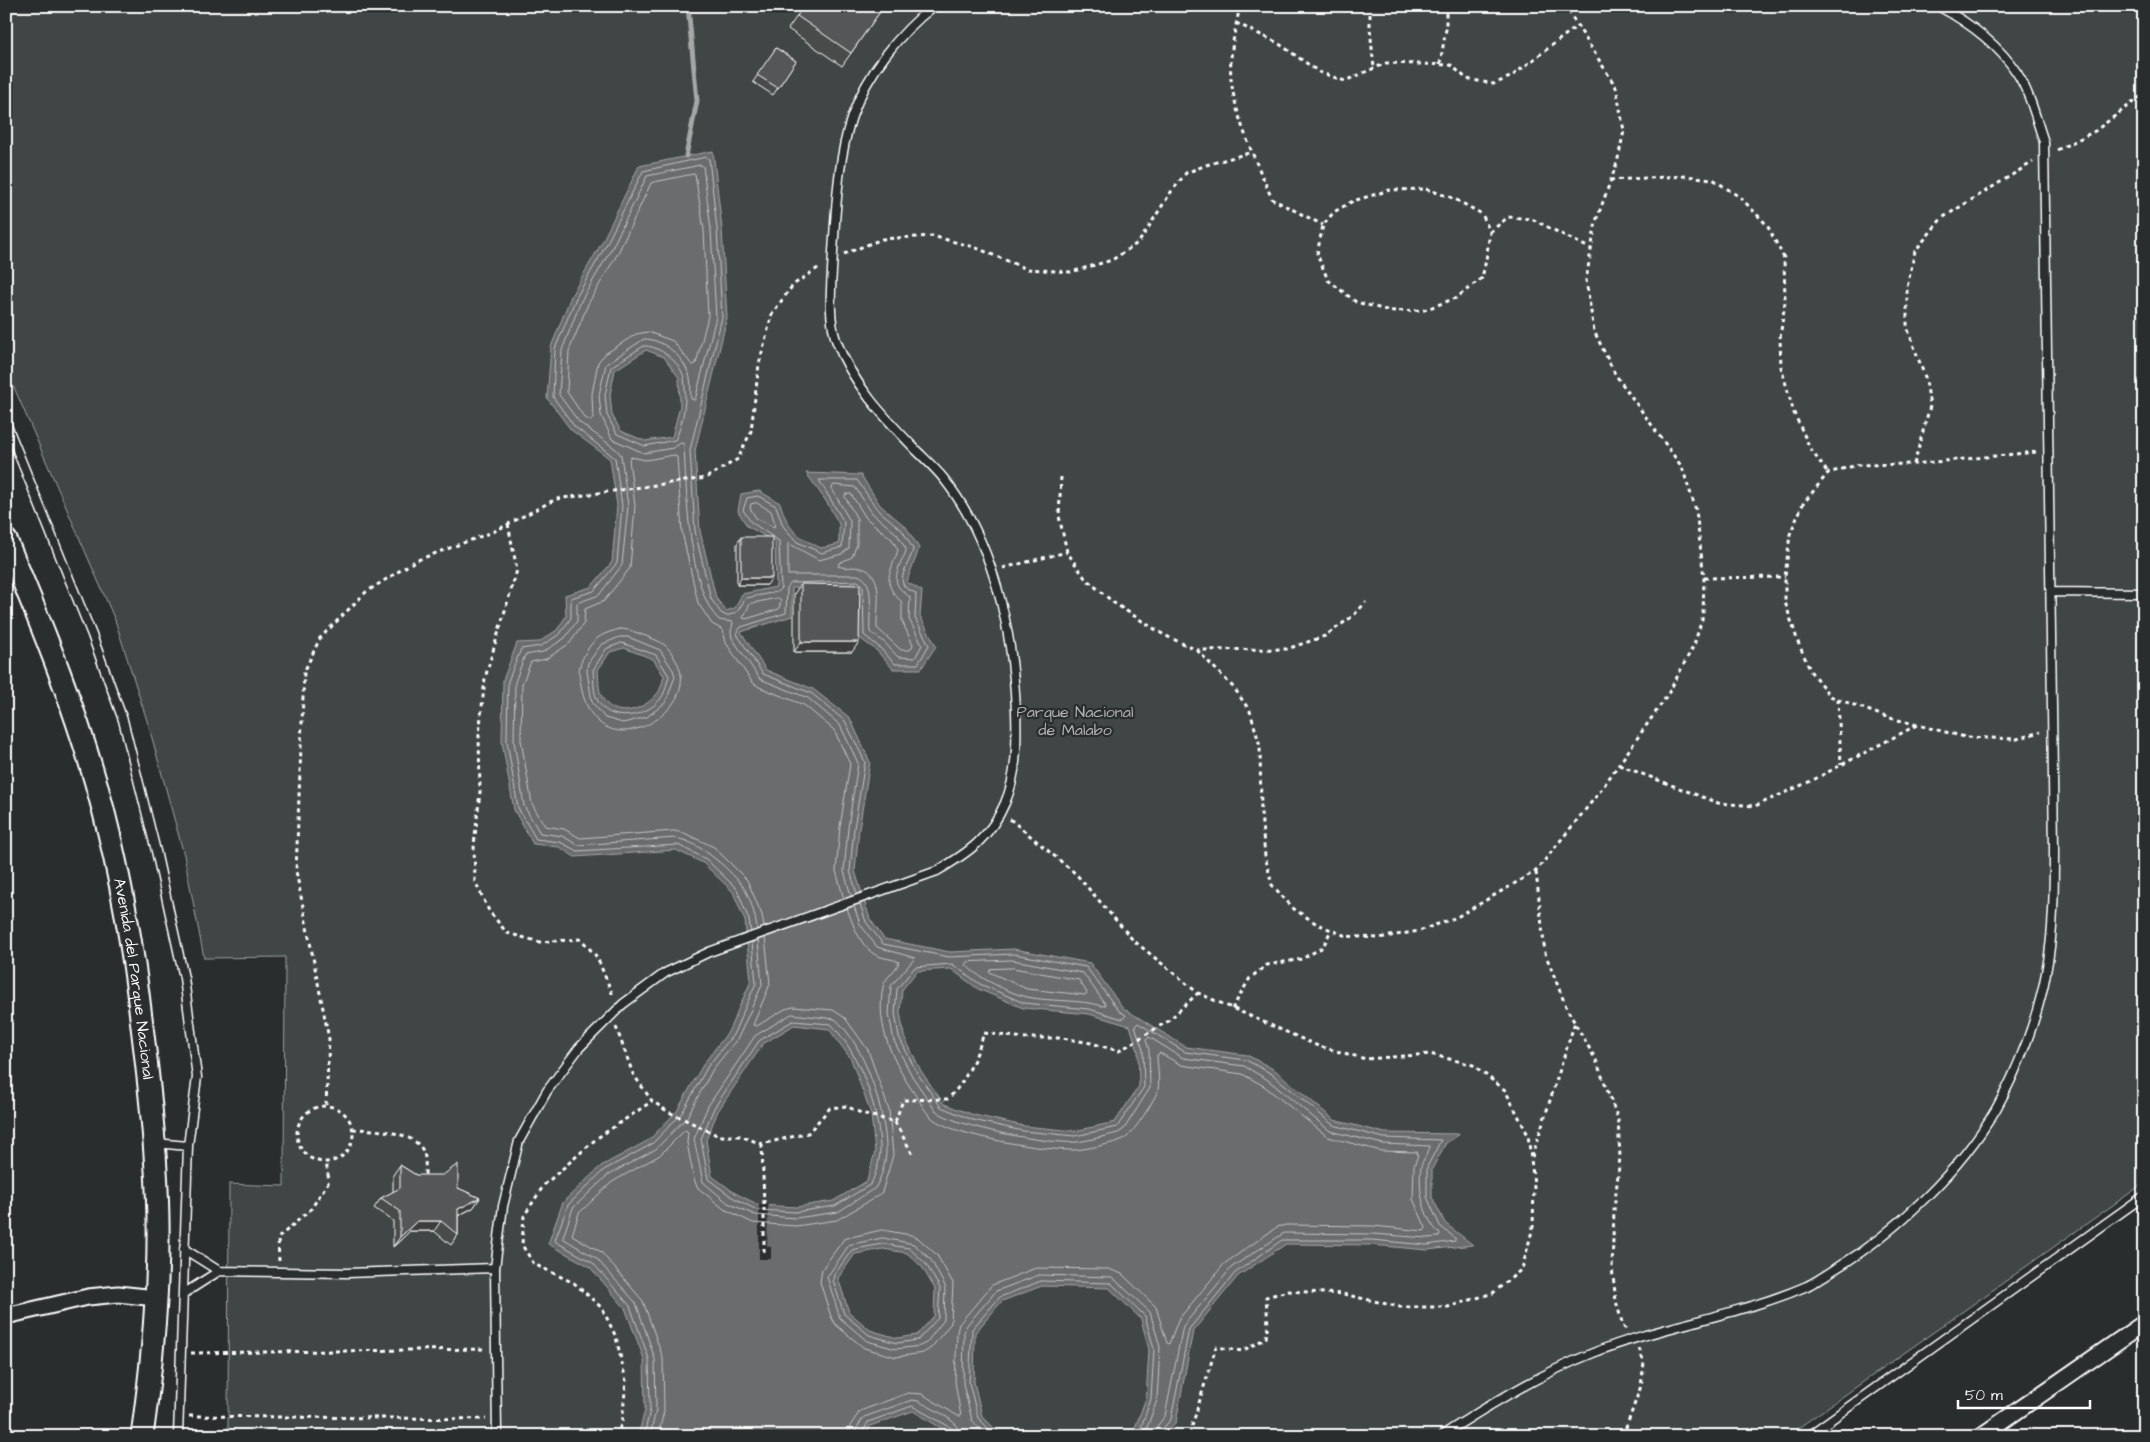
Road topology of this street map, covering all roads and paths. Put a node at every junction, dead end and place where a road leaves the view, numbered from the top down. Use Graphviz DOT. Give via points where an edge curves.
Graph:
graph roads {
  1 [pos="934,6"];
  2 [pos="1240,6"];
  3 [pos="1370,6"];
  4 [pos="1446,6"];
  5 [pos="1565,6"];
  6 [pos="1938,6"];
  7 [pos="1236,23"];
  8 [pos="1577,26"];
  9 [pos="1440,64"];
  10 [pos="1374,68"];
  11 [pos="2144,94"];
  12 [pos="1252,152"];
  13 [pos="2044,156"];
  14 [pos="1610,180"];
  15 [pos="1324,225"];
  16 [pos="1490,232"];
  17 [pos="1591,249"];
  18 [pos="833,258"];
  19 [pos="6,424"];
  20 [pos="2049,450"];
  21 [pos="1914,464"];
  22 [pos="1828,473"];
  23 [pos="1062,477"];
  24 [pos="508,524"];
  25 [pos="6,540"];
  26 [pos="1067,552"];
  27 [pos="990,571"];
  28 [pos="1785,577"];
  29 [pos="1704,578"];
  30 [pos="2051,592"];
  31 [pos="2144,593"];
  32 [pos="1366,602"];
  33 [pos="1197,650"];
  34 [pos="1838,699"];
  35 [pos="1917,725"];
  36 [pos="2053,728"];
  37 [pos="1619,765"];
  38 [pos="1840,766"];
  39 [pos="1000,811"];
  40 [pos="1536,872"];
  41 [pos="1331,930"];
  42 [pos="1198,993"];
  43 [pos="1232,1009"];
  44 [pos="612,1016"];
  45 [pos="1575,1022"];
  46 [pos="652,1101"];
  47 [pos="326,1105"];
  48 [pos="895,1122"];
  49 [pos="353,1129"];
  50 [pos="154,1143"];
  51 [pos="762,1144"];
  52 [pos="188,1146"];
  53 [pos="913,1155"];
  54 [pos="1531,1160"];
  55 [pos="326,1162"];
  56 [pos="425,1176"];
  57 [pos="2144,1196"];
  58 [pos="184,1249"];
  59 [pos="764,1256"];
  60 [pos="495,1268"];
  61 [pos="219,1271"];
  62 [pos="280,1272"];
  63 [pos="183,1294"];
  64 [pos="156,1298"];
  65 [pos="6,1316"];
  66 [pos="2144,1323"];
  67 [pos="1636,1339"];
  68 [pos="496,1349"];
  69 [pos="181,1353"];
  70 [pos="179,1416"];
  71 [pos="497,1420"];
  72 [pos="142,1436"];
  73 [pos="178,1436"];
  74 [pos="497,1436"];
  75 [pos="616,1436"];
  76 [pos="1189,1436"];
  77 [pos="1441,1436"];
  78 [pos="1623,1436"];
  79 [pos="1808,1436"];
  80 [pos="1981,1436"];
  1 -- 18 [label="lane" via="890,50 867,84 852,116 840,171"];
  2 -- 7 [label="path"];
  3 -- 10 [label="path"];
  4 -- 9 [label="path"];
  5 -- 8 [label="path"];
  6 -- 13 [label="lane" via="1960,18 1993,44 2017,73 2032,104 2044,142"];
  7 -- 10 [label="path" via="1278,43 1319,72 1345,81"];
  7 -- 12 [label="path" via="1231,79"];
  8 -- 9 [label="path" via="1512,76 1494,84 1467,79 1451,65"];
  8 -- 14 [label="path" via="1616,87 1624,131"];
  9 -- 10 [label="path" via="1386,63"];
  11 -- 13 [label="path" via="2095,131"];
  12 -- 15 [label="path" via="1272,199"];
  12 -- 18 [label="path" via="1186,173 1139,242 1112,260 1071,272 1027,270 974,247 932,236 882,239"];
  13 -- 20 [label="lane"];
  13 -- 21 [label="path" via="1942,218 1915,251 1906,287 1906,327 1926,380 1930,406"];
  14 -- 17 [label="path" via="1596,221"];
  14 -- 22 [label="path" via="1686,176 1713,180 1741,198 1768,225 1784,258 1781,367 1794,413 1811,450"];
  15 -- 16 [label="path" via="1334,212 1353,200 1390,190 1426,189 1453,198 1482,214"];
  15 -- 16 [label="path" via="1317,254 1328,280 1356,302 1390,311 1424,310 1456,298 1482,278"];
  16 -- 17 [label="path" via="1508,217 1532,219"];
  17 -- 29 [label="path" via="1586,280 1594,331 1615,374 1682,467 1696,510"];
  18 -- 24 [label="path" via="793,285 772,314 759,364 751,431 738,459 706,478 556,499"];
  18 -- 27 [label="lane" via="832,315 836,339 849,368 867,396 944,479 980,540"];
  19 -- 52 [label="lane" via="123,720 156,851 187,997 197,1077"];
  20 -- 21 [label="path"];
  20 -- 30 [label="lane"];
  21 -- 22 [label="path" via="1857,465"];
  22 -- 28 [label="path" via="1803,504 1790,534"];
  23 -- 26 [label="path" via="1059,516"];
  24 -- 44 [label="path" via="517,570 484,678 479,735 480,792 474,845 475,881 489,911 507,933 540,942 580,939 597,957 612,993"];
  24 -- 47 [label="path" via="415,561 366,592 320,638 304,672 296,872 329,1039"];
  25 -- 50 [label="street, Avenida del Parque Nacional" via="59,669 103,809 135,968"];
  26 -- 27 [label="path"];
  26 -- 33 [label="path" via="1085,578 1114,603 1164,636"];
  27 -- 39 [label="lane" via="1002,608 1015,680 1017,733 1014,772"];
  28 -- 29 [label="path"];
  28 -- 34 [label="path" via="1785,602 1811,672 1830,696"];
  29 -- 37 [label="path" via="1703,616 1694,645 1667,696"];
  30 -- 31 [label="lane"];
  30 -- 36 [label="lane"];
  32 -- 33 [label="path" via="1325,636 1287,650"];
  33 -- 41 [label="path" via="1234,688 1250,711 1260,746 1264,856 1272,885 1294,909"];
  34 -- 35 [label="path"];
  34 -- 38 [label="path"];
  35 -- 36 [label="path" via="1965,737 2017,739"];
  35 -- 38 [label="path"];
  36 -- 67 [label="lane" via="2054,924 2046,976 2033,1021 1996,1110 1913,1210 1865,1251 1808,1285 1742,1309"];
  37 -- 38 [label="path" via="1718,802 1755,806"];
  37 -- 40 [label="path"];
  39 -- 42 [label="path" via="1076,874 1133,940"];
  39 -- 44 [label="lane" via="989,831 969,852 937,872 709,952 665,973"];
  40 -- 41 [label="path" via="1457,917 1419,931 1379,938 1346,936"];
  40 -- 45 [label="path" via="1545,953"];
  41 -- 43 [label="path" via="1323,946 1302,959 1268,965 1250,978"];
  42 -- 43 [label="path"];
  42 -- 48 [label="path" via="1168,1021 1119,1050 1062,1038 984,1033 959,1088 948,1099 903,1100"];
  43 -- 54 [label="path" via="1318,1046 1366,1059 1430,1054 1473,1066 1504,1090 1528,1135"];
  44 -- 46 [label="path" via="633,1074"];
  44 -- 60 [label="lane" via="579,1048 547,1091 520,1141 503,1206"];
  45 -- 54 [label="path"];
  45 -- 67 [label="path" via="1596,1060 1618,1119 1620,1157 1612,1268 1623,1326"];
  46 -- 51 [label="path" via="719,1136 740,1136"];
  46 -- 75 [label="path" via="596,1139 544,1185 524,1216 522,1245 534,1264 574,1283 588,1295 602,1308 616,1337 626,1381 622,1423"];
  47 -- 49 [label="path" via="344,1112"];
  47 -- 55 [label="path" via="305,1114 296,1135 302,1151 317,1161"];
  48 -- 51 [label="path" via="846,1106 830,1108 808,1133"];
  48 -- 53 [label="path"];
  49 -- 55 [label="path" via="350,1148 335,1160"];
  49 -- 56 [label="path" via="386,1131 412,1139 424,1153"];
  50 -- 52 [label="lane"];
  50 -- 64 [label="street, Avenida del Parque Nacional" via="158,1220"];
  51 -- 59 [label="path"];
  52 -- 58 [label="lane"];
  54 -- 76 [label="path" via="1533,1227 1522,1269 1492,1293 1448,1307 1400,1307 1343,1294 1288,1291 1266,1297 1266,1338 1242,1350 1216,1347"];
  55 -- 62 [label="path" via="329,1181 310,1209 278,1238"];
  57 -- 79 [label="lane"];
  58 -- 61 [label="lane"];
  58 -- 63 [label="lane"];
  60 -- 62 [label="lane"];
  60 -- 68 [label="lane"];
  61 -- 62 [label="lane"];
  61 -- 63 [label="lane"];
  63 -- 69 [label="lane"];
  64 -- 65 [label="street" via="118,1294 88,1297"];
  64 -- 72 [label="street, Avenida del Parque Nacional"];
  66 -- 80 [label="street"];
  67 -- 77 [label="lane" via="1592,1353 1531,1383"];
  67 -- 78 [label="path" via="1644,1363 1641,1386"];
  68 -- 69 [label="path"];
  68 -- 71 [label="lane"];
  69 -- 70 [label="lane"];
  70 -- 71 [label="path"];
  70 -- 73 [label="lane"];
  71 -- 74 [label="lane"];
}
